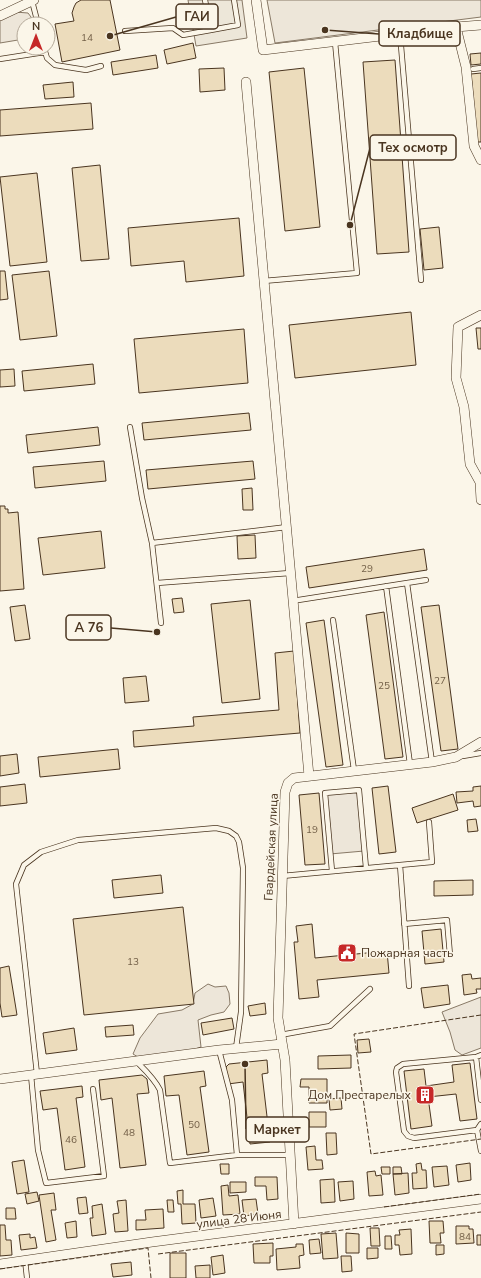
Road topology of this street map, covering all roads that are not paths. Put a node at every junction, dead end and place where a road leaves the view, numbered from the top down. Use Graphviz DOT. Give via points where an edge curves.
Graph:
graph roads {
  1 [pos="33,0"];
  2 [pos="205,0"];
  3 [pos="234,0"];
  4 [pos="256,0"];
  5 [pos="0,16"];
  6 [pos="36,16"];
  7 [pos="481,25"];
  8 [pos="456,28"];
  9 [pos="211,30"];
  10 [pos="124,31"];
  11 [pos="400,34"];
  12 [pos="335,42"];
  13 [pos="16,56"];
  14 [pos="46,56"];
  15 [pos="0,59"];
  16 [pos="101,66"];
  17 [pos="481,68"];
  18 [pos="473,69"];
  19 [pos="246,82"];
  20 [pos="481,160"];
  21 [pos="421,280"];
  22 [pos="264,281"];
  23 [pos="481,316"];
  24 [pos="130,427"];
  25 [pos="481,500"];
  26 [pos="287,527"];
  27 [pos="152,542"];
  28 [pos="290,573"];
  29 [pos="426,580"];
  30 [pos="157,583"];
  31 [pos="406,583"];
  32 [pos="386,586"];
  33 [pos="292,601"];
  34 [pos="333,620"];
  35 [pos="161,623"];
  36 [pos="481,742"];
  37 [pos="481,753"];
  38 [pos="456,757"];
  39 [pos="432,762"];
  40 [pos="410,764"];
  41 [pos="354,770"];
  42 [pos="308,776"];
  43 [pos="429,822"];
  44 [pos="400,865"];
  45 [pos="366,868"];
  46 [pos="332,871"];
  47 [pos="282,876"];
  48 [pos="404,924"];
  49 [pos="450,955"];
  50 [pos="409,986"];
  51 [pos="370,990"];
  52 [pos="281,1039"];
  53 [pos="236,1049"];
  54 [pos="219,1050"];
  55 [pos="479,1056"];
  56 [pos="136,1061"];
  57 [pos="34,1074"];
  58 [pos="0,1079"];
  59 [pos="94,1089"];
  60 [pos="481,1100"];
  61 [pos="481,1124"];
  62 [pos="477,1130"];
  63 [pos="481,1151"];
  64 [pos="237,1155"];
  65 [pos="290,1155"];
  66 [pos="481,1199"];
  67 [pos="294,1224"];
  68 [pos="26,1260"];
  69 [pos="0,1264"];
  70 [pos="27,1278"];
  1 -- 5 [label="street"];
  1 -- 6 [label="lane"];
  2 -- 9 [label="lane"];
  3 -- 9 [label="lane" via="238,25"];
  4 -- 12 [label="street" via="263,50"];
  7 -- 8 [label="street"];
  8 -- 11 [label="street"];
  8 -- 20 [label="street" via="466,67 474,146"];
  9 -- 10 [label="lane" via="183,35 173,28"];
  11 -- 12 [label="street"];
  11 -- 21 [label="lane"];
  12 -- 22 [label="lane" via="356,273"];
  13 -- 15 [label="lane"];
  14 -- 16 [label="lane" via="55,65 86,70"];
  17 -- 18 [label="lane"];
  19 -- 22 [label="street"];
  22 -- 26 [label="street"];
  23 -- 25 [label="street" via="458,327 456,378 464,407 470,464 480,482"];
  24 -- 27 [label="lane"];
  26 -- 27 [label="lane"];
  26 -- 28 [label="street"];
  27 -- 30 [label="lane"];
  28 -- 30 [label="lane"];
  28 -- 33 [label="street"];
  29 -- 31 [label="lane"];
  30 -- 35 [label="lane"];
  31 -- 32 [label="lane"];
  31 -- 39 [label="lane"];
  32 -- 33 [label="lane"];
  32 -- 40 [label="lane"];
  33 -- 42 [label="street"];
  34 -- 41 [label="lane"];
  36 -- 38 [label="street, Гвардейская улица"];
  37 -- 38 [label="lane"];
  38 -- 39 [label="street, Гвардейская улица"];
  39 -- 40 [label="street, Гвардейская улица"];
  40 -- 41 [label="street, Гвардейская улица"];
  41 -- 42 [label="street, Гвардейская улица"];
  42 -- 47 [label="street, Гвардейская улица" via="294,778 288,783 285,792"];
  43 -- 44 [label="lane" via="432,862"];
  44 -- 45 [label="lane"];
  44 -- 48 [label="lane"];
  45 -- 46 [label="lane"];
  45 -- 46 [label="lane" via="359,790 325,793"];
  46 -- 47 [label="lane"];
  47 -- 52 [label="street, Гвардейская улица" via="278,1018"];
  48 -- 49 [label="lane" via="447,920"];
  48 -- 50 [label="lane"];
  51 -- 52 [label="lane" via="330,1026"];
  52 -- 53 [label="street"];
  52 -- 65 [label="street, Гвардейская улица" via="285,1060"];
  53 -- 54 [label="street"];
  53 -- 57 [label="lane" via="241,1012 243,868 236,836 230,831 216,828 78,840 41,852 24,864 16,884"];
  54 -- 56 [label="street"];
  54 -- 64 [label="lane" via="232,1100"];
  55 -- 60 [label="lane"];
  55 -- 62 [label="lane" via="403,1064 396,1072 404,1131 408,1136 414,1138"];
  56 -- 57 [label="street"];
  56 -- 64 [label="lane" via="156,1081 160,1090 170,1163"];
  57 -- 58 [label="street"];
  57 -- 59 [label="lane" via="38,1150 46,1183 104,1176"];
  61 -- 62 [label="lane"];
  62 -- 63 [label="lane"];
  64 -- 65 [label="lane"];
  65 -- 67 [label="street, Гвардейская улица"];
  66 -- 67 [label="street, улица 28 Июня"];
  67 -- 68 [label="street, улица 28 Июня"];
  68 -- 69 [label="street, улица 28 Июня"];
  68 -- 70 [label="lane"];
}
